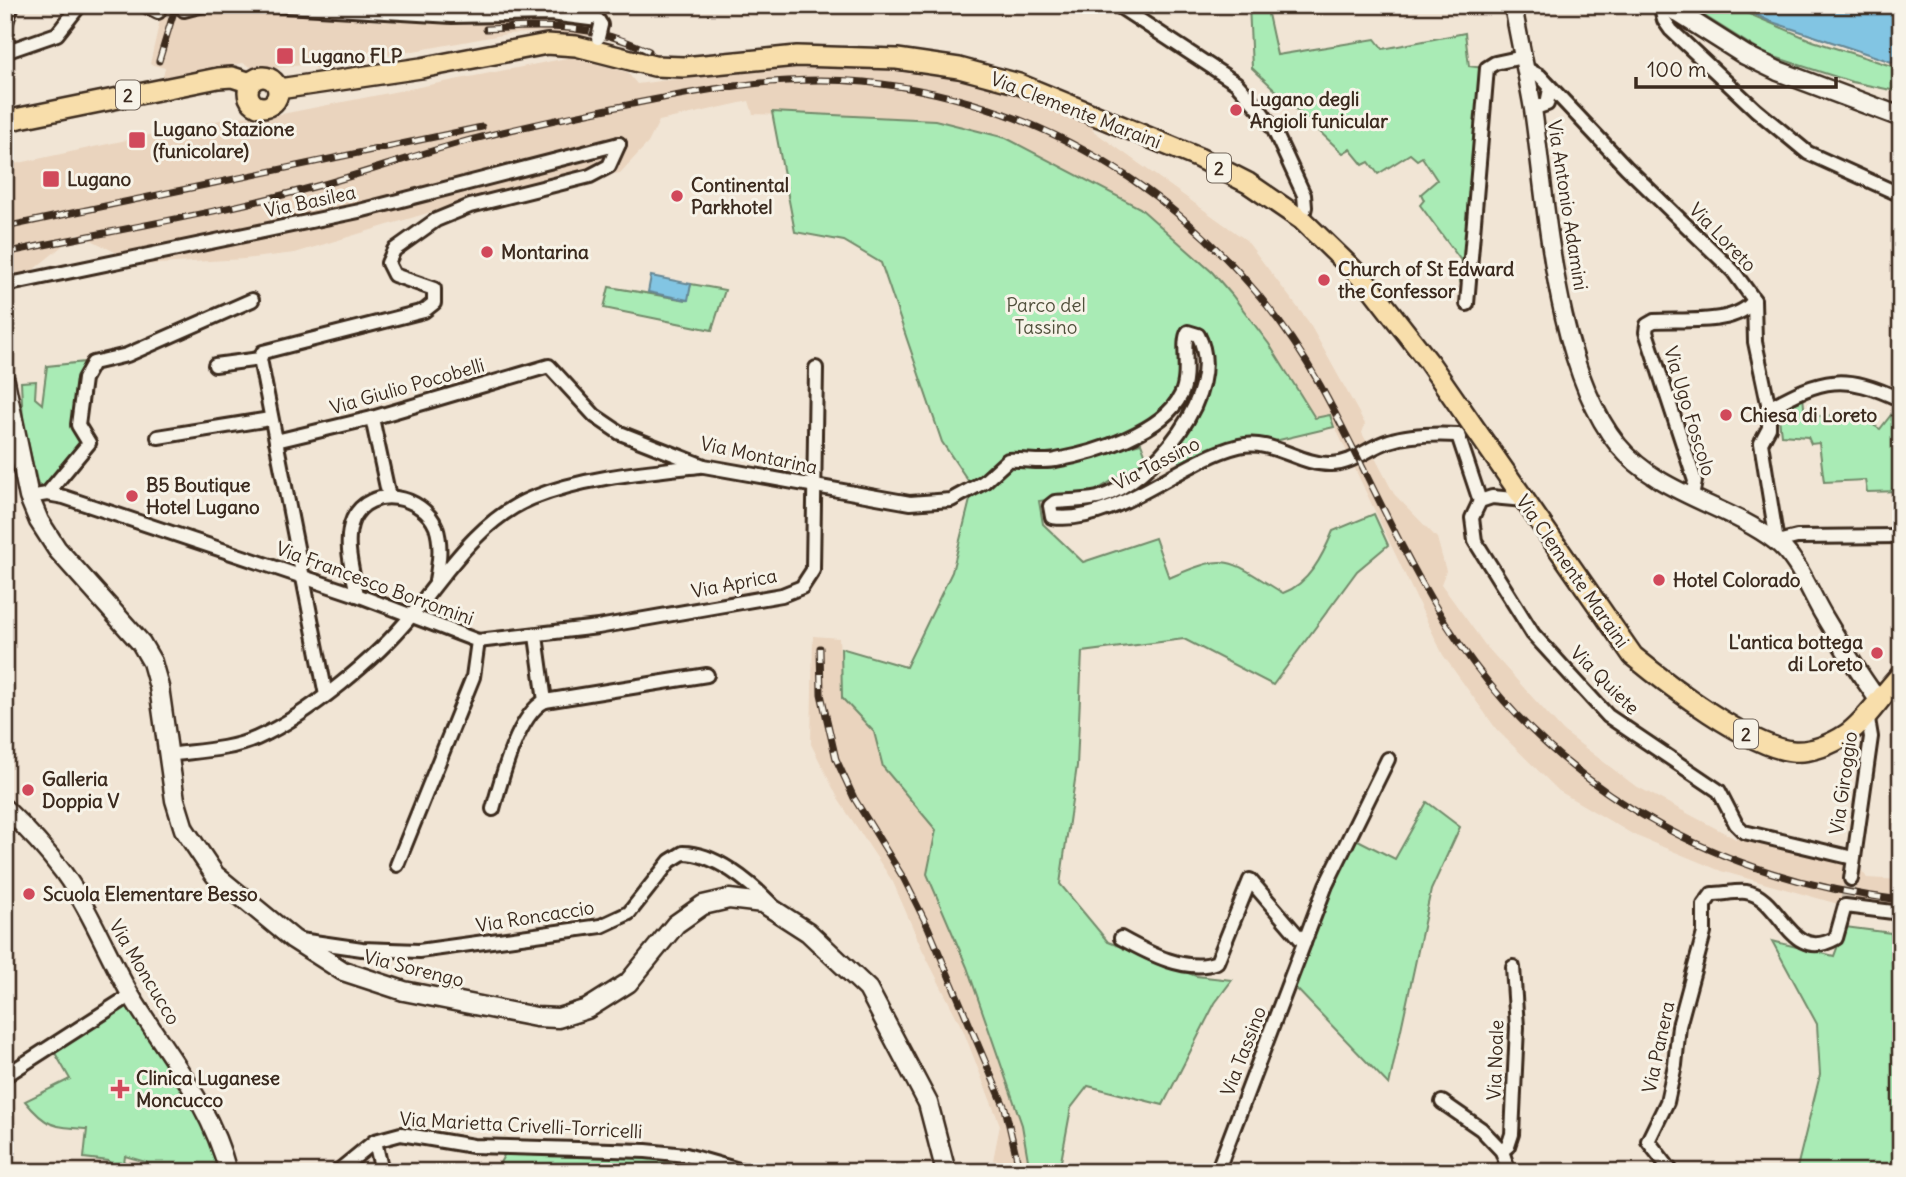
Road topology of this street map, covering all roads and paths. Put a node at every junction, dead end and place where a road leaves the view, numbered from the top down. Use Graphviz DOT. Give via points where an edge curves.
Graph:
graph roads {
  1 [pos="12,5"];
  2 [pos="80,5"];
  3 [pos="145,5"];
  4 [pos="203,5"];
  5 [pos="269,5"];
  6 [pos="464,5"];
  7 [pos="1117,5"];
  8 [pos="1513,5"];
  9 [pos="1660,5"];
  10 [pos="1666,5"];
  11 [pos="184,10"];
  12 [pos="158,12"];
  13 [pos="452,16"];
  14 [pos="5,25"];
  15 [pos="598,38"];
  16 [pos="5,52"];
  17 [pos="1524,63"];
  18 [pos="1550,89"];
  19 [pos="1532,109"];
  20 [pos="1901,117"];
  21 [pos="5,121"];
  22 [pos="1901,195"];
  23 [pos="1302,220"];
  24 [pos="5,285"];
  25 [pos="252,300"];
  26 [pos="1754,300"];
  27 [pos="1467,304"];
  28 [pos="5,338"];
  29 [pos="5,350"];
  30 [pos="260,359"];
  31 [pos="215,365"];
  32 [pos="549,366"];
  33 [pos="816,368"];
  34 [pos="5,381"];
  35 [pos="1901,400"];
  36 [pos="1769,408"];
  37 [pos="372,418"];
  38 [pos="270,419"];
  39 [pos="1465,430"];
  40 [pos="158,437"];
  41 [pos="276,441"];
  42 [pos="704,466"];
  43 [pos="816,487"];
  44 [pos="47,494"];
  45 [pos="1692,496"];
  46 [pos="29,497"];
  47 [pos="388,497"];
  48 [pos="951,500"];
  49 [pos="1524,500"];
  50 [pos="1480,501"];
  51 [pos="1901,536"];
  52 [pos="1777,542"];
  53 [pos="303,576"];
  54 [pos="436,581"];
  55 [pos="357,594"];
  56 [pos="410,617"];
  57 [pos="536,636"];
  58 [pos="478,641"];
  59 [pos="1901,674"];
  60 [pos="707,675"];
  61 [pos="326,695"];
  62 [pos="545,701"];
  63 [pos="1872,707"];
  64 [pos="168,755"];
  65 [pos="1388,759"];
  66 [pos="5,808"];
  67 [pos="493,809"];
  68 [pos="1853,858"];
  69 [pos="397,866"];
  70 [pos="1850,879"];
  71 [pos="777,909"];
  72 [pos="1901,913"];
  73 [pos="1121,938"];
  74 [pos="293,939"];
  75 [pos="1304,943"];
  76 [pos="1513,967"];
  77 [pos="131,995"];
  78 [pos="5,1076"];
  79 [pos="1442,1102"];
  80 [pos="375,1141"];
  81 [pos="1502,1151"];
  82 [pos="228,1172"];
  83 [pos="337,1172"];
  84 [pos="382,1172"];
  85 [pos="746,1172"];
  86 [pos="946,1172"];
  87 [pos="1217,1172"];
  88 [pos="1508,1172"];
  89 [pos="1672,1172"];
  1 -- 14 [label="street"];
  2 -- 16 [label="street" via="57,34"];
  3 -- 12 [label="street"];
  4 -- 11 [label="street"];
  5 -- 13 [label="street"];
  6 -- 13 [label="street"];
  7 -- 23 [label="street" via="1236,83 1260,110 1304,195"];
  8 -- 17 [label="street, Via Antonio Adamini"];
  9 -- 22 [label="street" via="1671,30 1808,153"];
  10 -- 20 [label="main road" via="1756,61"];
  13 -- 15 [label="street" via="551,14 598,20"];
  15 -- 21 [label="main road, Via Clemente Maraini / 2" via="279,89 276,102 260,107 250,99 251,83 232,77"];
  15 -- 23 [label="main road, Via Clemente Maraini / 2" via="654,66 846,55 960,68 1019,85 1199,158 1248,183"];
  17 -- 18 [label="street, Via Loreto"];
  17 -- 19 [label="street, Via Antonio Adamini"];
  17 -- 27 [label="street" via="1495,63 1487,68"];
  18 -- 19 [label="street" via="1548,104"];
  18 -- 26 [label="street, Via Loreto" via="1733,271"];
  19 -- 45 [label="street, Via Antonio Adamini" via="1549,245 1581,369 1600,416 1618,445 1649,474"];
  23 -- 39 [label="main road, Via Clemente Maraini / 2" via="1369,285"];
  24 -- 30 [label="street, Via Basilea" via="368,209 619,144 609,166 590,176 470,206 436,220 394,250 388,263 394,275 434,289 434,303 412,316 263,352"];
  25 -- 44 [label="street" via="127,355 93,363 84,379 78,425 89,443"];
  26 -- 36 [label="street, Via Loreto" via="1755,342"];
  26 -- 45 [label="street, Via Ugo Foscolo" via="1746,311 1732,315 1647,325 1695,481"];
  28 -- 29 [label="street"];
  30 -- 31 [label="street"];
  30 -- 38 [label="street"];
  32 -- 37 [label="street, Via Giulio Pocobelli"];
  32 -- 42 [label="street, Via Montarina" via="595,416 620,433"];
  33 -- 43 [label="street, Via Aprica"];
  34 -- 46 [label="main road, Via Sorengo"];
  35 -- 36 [label="street" via="1859,382 1841,381 1802,390"];
  36 -- 52 [label="street, Via Loreto" via="1769,428 1761,443"];
  37 -- 41 [label="street, Via Giulio Pocobelli"];
  37 -- 47 [label="street"];
  38 -- 40 [label="street"];
  38 -- 41 [label="street"];
  39 -- 48 [label="street, Via Tassino" via="1390,440 1351,461 1328,464 1262,444 1242,445 1183,469 1113,508 1052,517 1050,506 1055,502 1099,498 1120,486 1169,445 1191,417 1200,395 1204,352 1198,335 1188,332 1188,371 1181,395 1162,419 1133,436 1054,461 1008,460 984,482"];
  39 -- 49 [label="main road, Via Clemente Maraini / 2"];
  39 -- 50 [label="street, Via Clemente Maraini"];
  41 -- 53 [label="street"];
  42 -- 43 [label="street, Via Montarina"];
  42 -- 54 [label="street" via="637,473 531,498 487,527"];
  43 -- 48 [label="street, Via Montarina" via="910,503"];
  43 -- 57 [label="street, Via Aprica" via="813,570 802,587 782,595"];
  44 -- 46 [label="street, Via Francesco Borromini"];
  44 -- 53 [label="street, Via Francesco Borromini"];
  45 -- 52 [label="street, Via Antonio Adamini"];
  46 -- 64 [label="main road, Via Sorengo" via="57,549 141,643 152,662"];
  47 -- 54 [label="street" via="412,502 435,527 441,553"];
  47 -- 55 [label="street" via="367,503 354,518 349,538"];
  49 -- 50 [label="street" via="1492,497"];
  49 -- 63 [label="main road, Via Clemente Maraini / 2" via="1633,656 1754,740 1775,748 1809,750 1839,738"];
  50 -- 68 [label="street, Via Quiete" via="1472,528 1498,582 1533,634 1608,716 1719,791 1744,832"];
  51 -- 52 [label="street" via="1797,537"];
  52 -- 63 [label="street, Via Antonio Adamini" via="1795,563 1853,664"];
  53 -- 55 [label="street, Via Francesco Borromini"];
  53 -- 61 [label="street"];
  54 -- 56 [label="street"];
  55 -- 56 [label="street, Via Francesco Borromini"];
  56 -- 58 [label="street, Via Francesco Borromini"];
  56 -- 61 [label="street"];
  57 -- 58 [label="street, Via Aprica"];
  57 -- 62 [label="street"];
  58 -- 69 [label="street, Via Francesco Borromini" via="473,677"];
  59 -- 63 [label="main road, Via Clemente Maraini / 2"];
  60 -- 62 [label="street"];
  61 -- 64 [label="street" via="257,738"];
  62 -- 67 [label="street" via="528,715"];
  63 -- 68 [label="street, Via Giroggio"];
  64 -- 74 [label="main road, Via Sorengo" via="184,829 202,858 215,875"];
  65 -- 75 [label="street, Via Tassino" via="1326,885"];
  66 -- 77 [label="street, Via Moncucco" via="64,873"];
  68 -- 70 [label="street"];
  71 -- 74 [label="street, Via Roncaccio" via="753,886 707,858 683,853 670,861 629,913 600,926 419,951"];
  71 -- 74 [label="main road, Via Sorengo" via="740,898 703,905 676,924 628,983 587,1009 558,1018 404,991 342,971"];
  71 -- 86 [label="main road, Via Sorengo" via="868,989 928,1103"];
  72 -- 89 [label="street, Via Panera" via="1845,906 1836,938 1823,946 1809,944 1790,931 1765,902 1747,892 1712,894 1704,905 1704,933 1679,1026 1667,1102 1648,1141"];
  73 -- 75 [label="street" via="1167,959 1204,967 1217,962 1250,880"];
  75 -- 87 [label="street, Via Tassino"];
  76 -- 81 [label="street, Via Noale" via="1517,1027 1512,1134"];
  77 -- 78 [label="street"];
  77 -- 82 [label="street, Via Moncucco" via="188,1080 222,1147"];
  79 -- 81 [label="street, Via Noale" via="1481,1129"];
  80 -- 83 [label="street"];
  80 -- 84 [label="street"];
  80 -- 85 [label="street, Via Marietta Crivelli-Torricelli" via="401,1134 472,1146 646,1151 686,1155"];
  81 -- 88 [label="street, Via Noale"];
}
